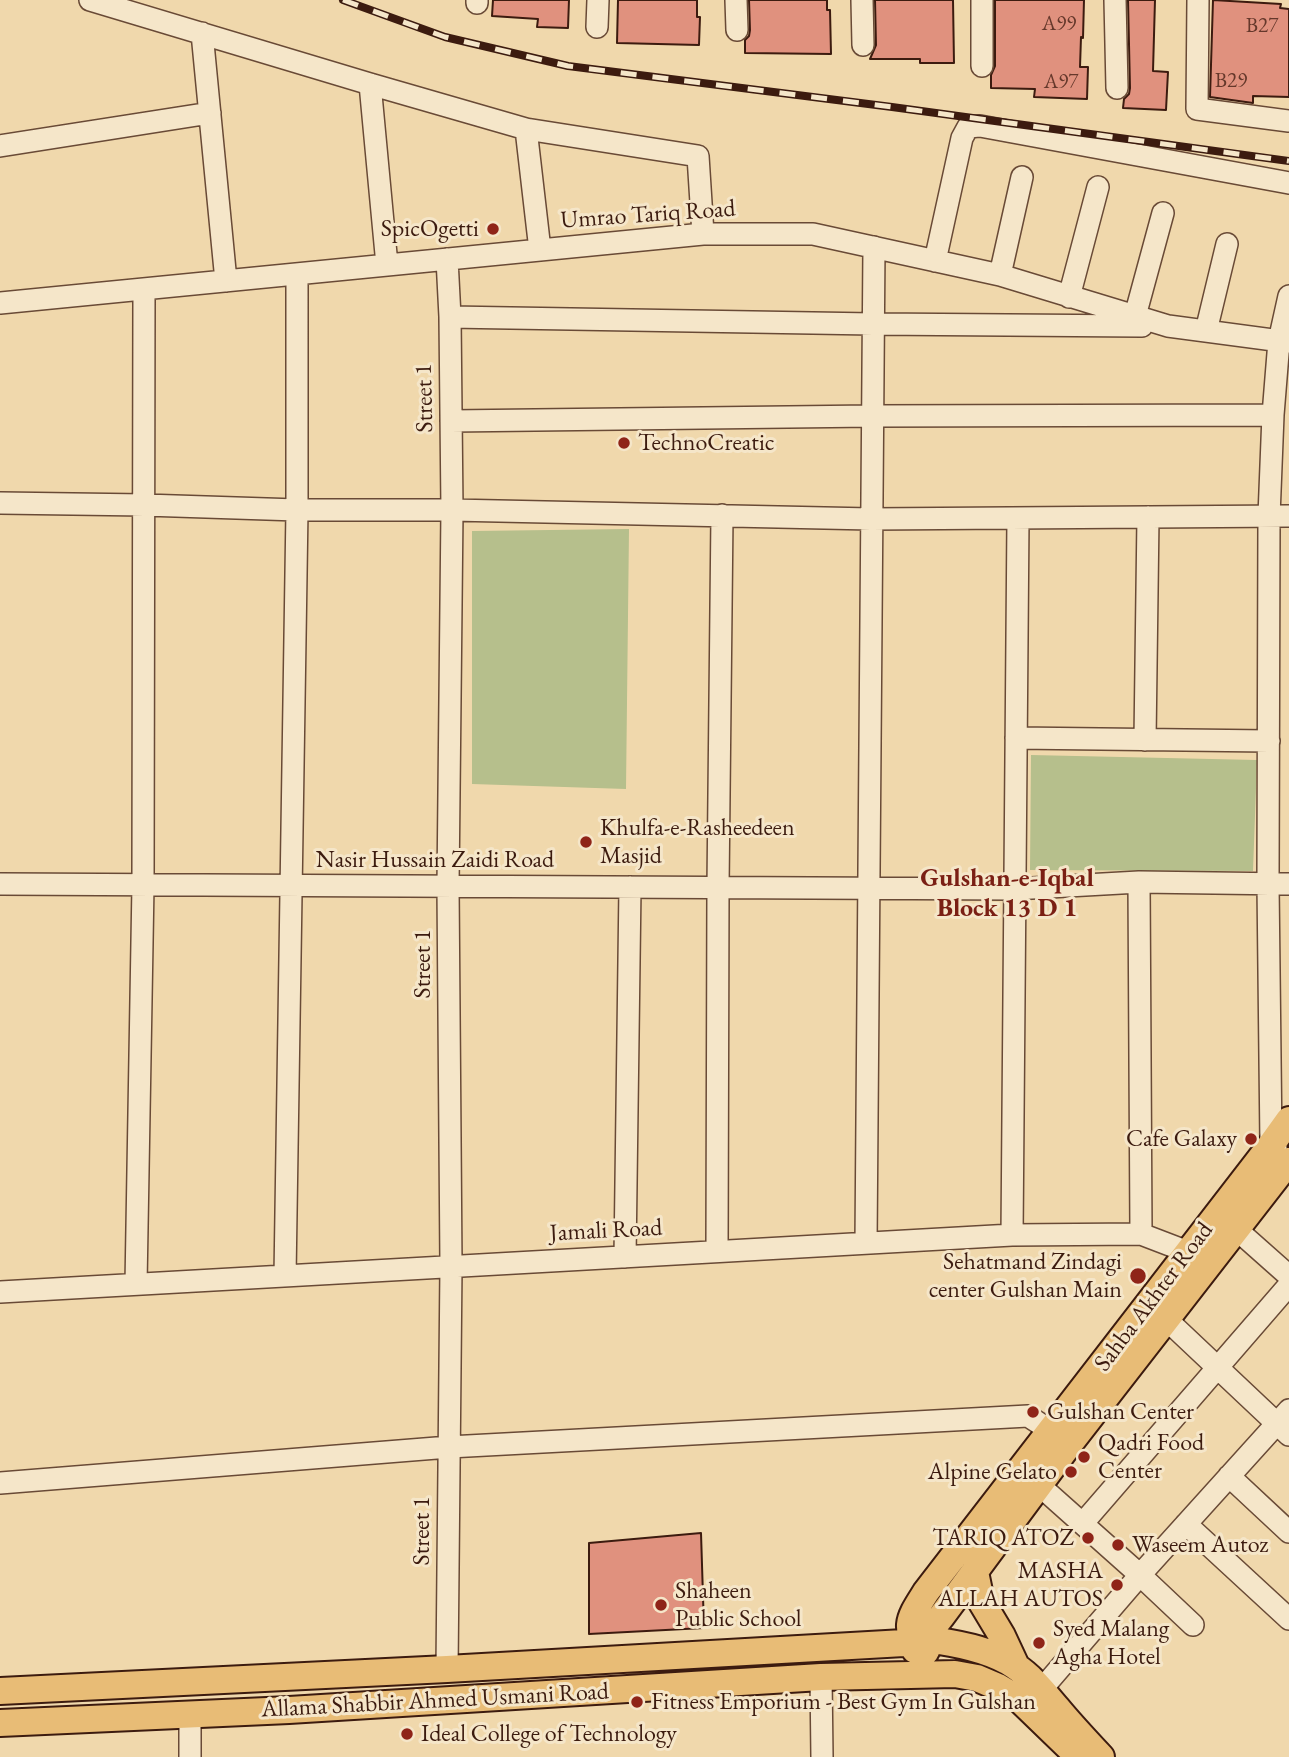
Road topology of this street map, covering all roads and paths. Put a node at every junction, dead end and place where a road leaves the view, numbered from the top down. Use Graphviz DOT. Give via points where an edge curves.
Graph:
graph roads {
  1 [pos="90,0"];
  2 [pos="598,0"];
  3 [pos="736,0"];
  4 [pos="863,0"];
  5 [pos="982,0"];
  6 [pos="1115,0"];
  7 [pos="1198,0"];
  8 [pos="597,27"];
  9 [pos="737,30"];
  10 [pos="202,33"];
  11 [pos="863,45"];
  12 [pos="982,66"];
  13 [pos="370,84"];
  14 [pos="1116,88"];
  15 [pos="209,113"];
  16 [pos="1289,121"];
  17 [pos="526,128"];
  18 [pos="0,146"];
  19 [pos="1023,177"];
  20 [pos="1289,183"];
  21 [pos="1098,187"];
  22 [pos="1163,214"];
  23 [pos="703,234"];
  24 [pos="1227,244"];
  25 [pos="874,247"];
  26 [pos="540,250"];
  27 [pos="447,259"];
  28 [pos="935,261"];
  29 [pos="387,265"];
  30 [pos="297,274"];
  31 [pos="1000,275"];
  32 [pos="226,281"];
  33 [pos="144,289"];
  34 [pos="1289,296"];
  35 [pos="1069,297"];
  36 [pos="0,303"];
  37 [pos="1135,316"];
  38 [pos="450,317"];
  39 [pos="873,324"];
  40 [pos="1168,326"];
  41 [pos="1206,331"];
  42 [pos="1284,342"];
  43 [pos="1273,415"];
  44 [pos="872,416"];
  45 [pos="451,421"];
  46 [pos="0,503"];
  47 [pos="145,505"];
  48 [pos="297,510"];
  49 [pos="452,510"];
  50 [pos="722,516"];
  51 [pos="1279,516"];
  52 [pos="1148,517"];
  53 [pos="1018,518"];
  54 [pos="871,519"];
  55 [pos="1016,738"];
  56 [pos="1146,740"];
  57 [pos="1269,741"];
  58 [pos="1139,882"];
  59 [pos="0,884"];
  60 [pos="1279,884"];
  61 [pos="143,885"];
  62 [pos="291,885"];
  63 [pos="448,886"];
  64 [pos="630,887"];
  65 [pos="718,887"];
  66 [pos="869,888"];
  67 [pos="1014,889"];
  68 [pos="1289,1120"];
  69 [pos="1283,1155"];
  70 [pos="1236,1229"];
  71 [pos="1141,1234"];
  72 [pos="1012,1235"];
  73 [pos="866,1243"];
  74 [pos="718,1251"];
  75 [pos="625,1256"];
  76 [pos="1198,1260"];
  77 [pos="451,1266"];
  78 [pos="285,1276"];
  79 [pos="1289,1276"];
  80 [pos="136,1284"];
  81 [pos="1289,1285"];
  82 [pos="0,1292"];
  83 [pos="1166,1319"];
  84 [pos="1218,1368"];
  85 [pos="1285,1423"];
  86 [pos="1061,1437"];
  87 [pos="449,1447"];
  88 [pos="1229,1476"];
  89 [pos="0,1483"];
  90 [pos="1039,1485"];
  91 [pos="1083,1523"];
  92 [pos="1186,1524"];
  93 [pos="1289,1532"];
  94 [pos="975,1572"];
  95 [pos="1140,1575"];
  96 [pos="1289,1619"];
  97 [pos="1193,1625"];
  98 [pos="919,1643"];
  99 [pos="1016,1666"];
  100 [pos="447,1669"];
  101 [pos="955,1674"];
  102 [pos="884,1676"];
  103 [pos="821,1677"];
  104 [pos="1041,1690"];
  105 [pos="0,1691"];
  106 [pos="190,1715"];
  107 [pos="0,1723"];
  108 [pos="190,1757"];
  109 [pos="822,1757"];
  110 [pos="1078,1757"];
  111 [pos="1101,1757"];
  1 -- 10 [label="street"];
  2 -- 8 [label="street"];
  3 -- 9 [label="street"];
  4 -- 11 [label="street"];
  5 -- 12 [label="street"];
  6 -- 14 [label="street"];
  7 -- 16 [label="street" via="1197,109"];
  10 -- 13 [label="street"];
  10 -- 15 [label="street"];
  13 -- 17 [label="street"];
  13 -- 29 [label="street"];
  15 -- 18 [label="street"];
  15 -- 32 [label="street"];
  17 -- 23 [label="street" via="698,156"];
  17 -- 26 [label="street"];
  19 -- 31 [label="street"];
  20 -- 28 [label="street" via="968,127"];
  21 -- 35 [label="street"];
  22 -- 37 [label="street"];
  23 -- 25 [label="street, Umrao Tariq Road" via="813,234"];
  23 -- 26 [label="street, Umrao Tariq Road"];
  24 -- 41 [label="street"];
  25 -- 28 [label="street, Umrao Tariq Road"];
  25 -- 39 [label="street"];
  26 -- 27 [label="street, Umrao Tariq Road"];
  27 -- 29 [label="street, Umrao Tariq Road"];
  27 -- 38 [label="street, Street 1"];
  28 -- 31 [label="street, Umrao Tariq Road"];
  29 -- 30 [label="street, Umrao Tariq Road"];
  30 -- 32 [label="street, Umrao Tariq Road"];
  30 -- 48 [label="street"];
  31 -- 35 [label="street, Umrao Tariq Road"];
  32 -- 33 [label="street, Umrao Tariq Road"];
  33 -- 36 [label="street, Umrao Tariq Road"];
  33 -- 47 [label="street"];
  34 -- 42 [label="street"];
  35 -- 37 [label="street, Umrao Tariq Road"];
  37 -- 40 [label="street, Umrao Tariq Road"];
  38 -- 39 [label="street"];
  38 -- 45 [label="street, Street 1"];
  39 -- 40 [label="street"];
  39 -- 44 [label="street"];
  40 -- 41 [label="street, Umrao Tariq Road"];
  41 -- 42 [label="street, Umrao Tariq Road"];
  42 -- 43 [label="street"];
  43 -- 44 [label="street"];
  43 -- 51 [label="street"];
  44 -- 45 [label="street"];
  44 -- 54 [label="street"];
  45 -- 49 [label="street, Street 1"];
  46 -- 47 [label="street"];
  47 -- 48 [label="street"];
  47 -- 61 [label="street"];
  48 -- 49 [label="street"];
  48 -- 62 [label="street"];
  49 -- 50 [label="street"];
  49 -- 63 [label="street, Street 1"];
  50 -- 54 [label="street"];
  50 -- 65 [label="street"];
  51 -- 52 [label="street"];
  51 -- 57 [label="street"];
  52 -- 53 [label="street"];
  52 -- 56 [label="street"];
  53 -- 54 [label="street"];
  53 -- 55 [label="street"];
  54 -- 66 [label="street"];
  55 -- 56 [label="street"];
  55 -- 67 [label="street"];
  56 -- 57 [label="street"];
  57 -- 60 [label="street"];
  58 -- 60 [label="street, Nasir Hussain Zaidi Road"];
  58 -- 67 [label="street, Nasir Hussain Zaidi Road"];
  58 -- 71 [label="street"];
  59 -- 61 [label="street, Nasir Hussain Zaidi Road"];
  60 -- 69 [label="street"];
  61 -- 62 [label="street, Nasir Hussain Zaidi Road"];
  61 -- 80 [label="street"];
  62 -- 63 [label="street, Nasir Hussain Zaidi Road"];
  62 -- 78 [label="street"];
  63 -- 64 [label="street, Nasir Hussain Zaidi Road"];
  63 -- 77 [label="street, Street 1"];
  64 -- 65 [label="street, Nasir Hussain Zaidi Road"];
  64 -- 75 [label="street"];
  65 -- 66 [label="street, Nasir Hussain Zaidi Road"];
  65 -- 74 [label="street"];
  66 -- 67 [label="street, Nasir Hussain Zaidi Road"];
  66 -- 73 [label="street"];
  67 -- 72 [label="street"];
  68 -- 69 [label="main road, Sahba Akhter Road"];
  69 -- 70 [label="main road, Sahba Akhter Road"];
  69 -- 76 [label="main road, Sahba Akhter Road"];
  70 -- 76 [label="main road, Sahba Akhter Road"];
  70 -- 79 [label="street"];
  71 -- 72 [label="street, Jamali Road"];
  71 -- 76 [label="street, Jamali Road"];
  72 -- 73 [label="street, Jamali Road"];
  73 -- 74 [label="street, Jamali Road"];
  74 -- 75 [label="street, Jamali Road"];
  75 -- 77 [label="street, Jamali Road"];
  76 -- 83 [label="main road, Sahba Akhter Road"];
  76 -- 86 [label="main road, Sahba Akhter Road"];
  77 -- 78 [label="street, Jamali Road"];
  77 -- 87 [label="street, Street 1"];
  78 -- 80 [label="street, Jamali Road"];
  80 -- 82 [label="street, Jamali Road"];
  81 -- 84 [label="street"];
  83 -- 84 [label="street"];
  83 -- 86 [label="main road, Sahba Akhter Road"];
  84 -- 85 [label="street"];
  84 -- 91 [label="street"];
  85 -- 88 [label="street"];
  86 -- 87 [label="street" via="1028,1416"];
  86 -- 90 [label="main road, Sahba Akhter Road"];
  86 -- 98 [label="main road, Sahba Akhter Road" via="926,1592 909,1622"];
  87 -- 89 [label="street"];
  87 -- 100 [label="street, Street 1"];
  88 -- 92 [label="street"];
  88 -- 93 [label="street"];
  90 -- 91 [label="street"];
  90 -- 94 [label="main road, Sahba Akhter Road"];
  91 -- 95 [label="street"];
  92 -- 95 [label="street"];
  92 -- 96 [label="street"];
  94 -- 98 [label="main road, Sahba Akhter Road"];
  94 -- 99 [label="main road" via="981,1601"];
  95 -- 97 [label="street"];
  95 -- 104 [label="street"];
  98 -- 99 [label="main road, Allama Shabbir Ahmed Usmani Road" via="958,1644"];
  98 -- 100 [label="main road, Allama Shabbir Ahmed Usmani Road"];
  98 -- 101 [label="main road"];
  98 -- 102 [label="main road, Sahba Akhter Road"];
  99 -- 104 [label="main road"];
  100 -- 105 [label="main road, Allama Shabbir Ahmed Usmani Road"];
  101 -- 102 [label="main road, Allama Shabbir Ahmed Usmani Road"];
  101 -- 110 [label="main road" via="977,1678 1020,1700"];
  102 -- 103 [label="main road, Allama Shabbir Ahmed Usmani Road"];
  103 -- 106 [label="main road, Allama Shabbir Ahmed Usmani Road"];
  103 -- 109 [label="street"];
  104 -- 111 [label="main road"];
  106 -- 107 [label="main road, Allama Shabbir Ahmed Usmani Road"];
  106 -- 108 [label="street"];
}
